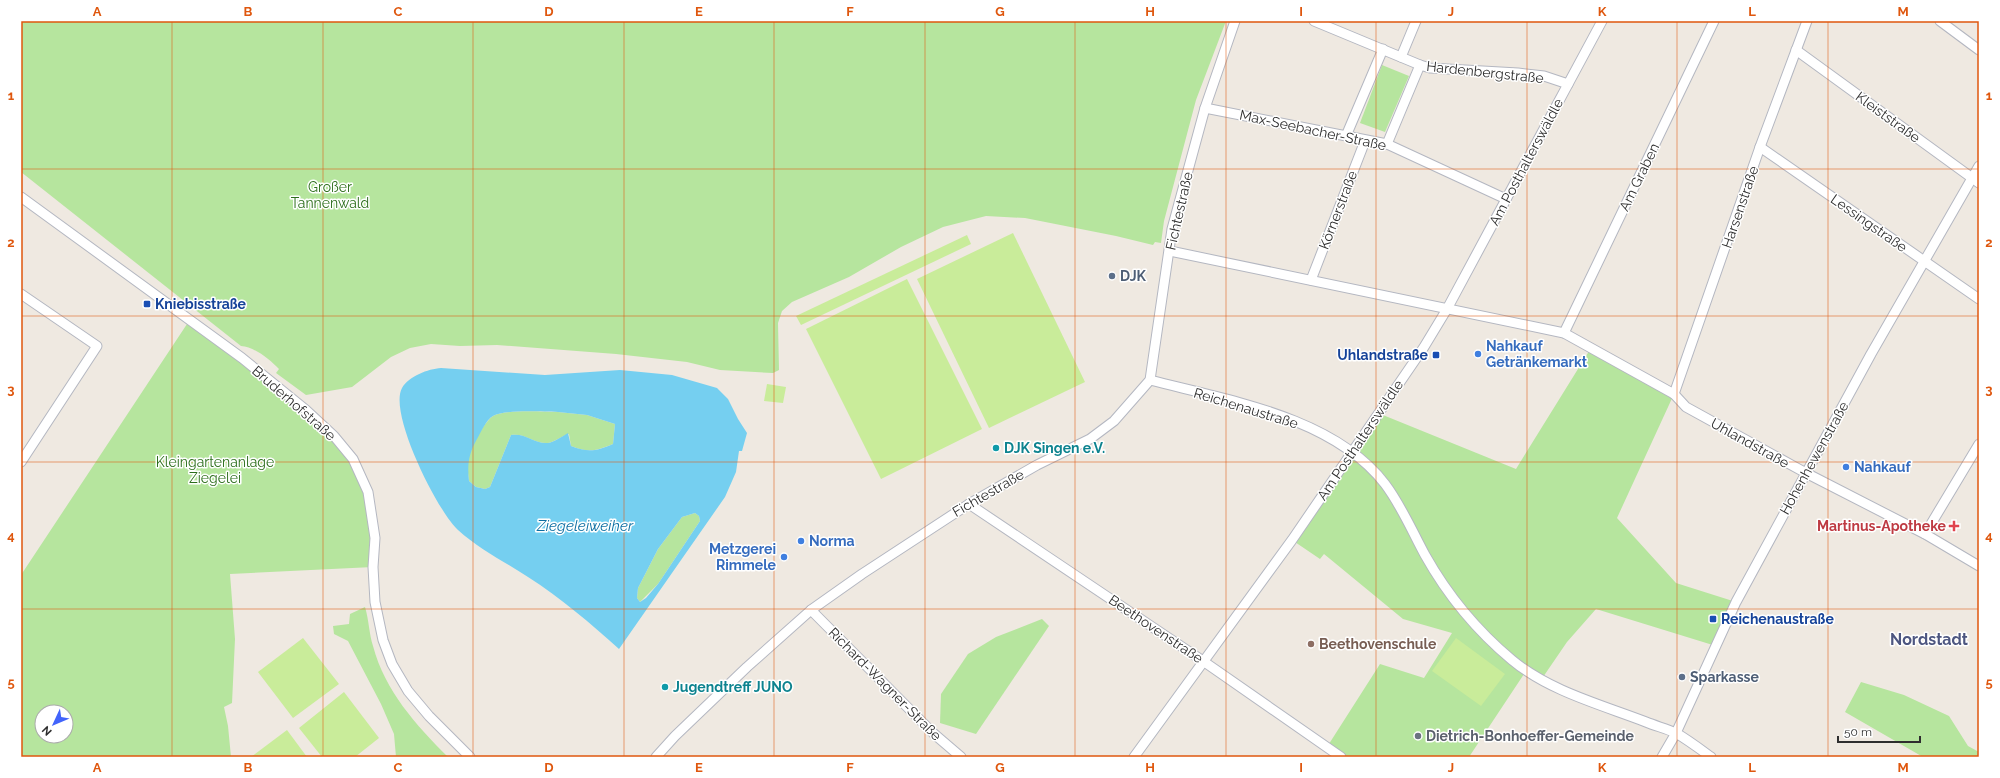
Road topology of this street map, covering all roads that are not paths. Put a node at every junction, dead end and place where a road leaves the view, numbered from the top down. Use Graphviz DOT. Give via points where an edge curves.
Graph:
graph roads {
  1 [pos="1235,21"];
  2 [pos="1314,21"];
  3 [pos="1416,21"];
  4 [pos="1602,21"];
  5 [pos="1714,21"];
  6 [pos="1807,21"];
  7 [pos="1940,21"];
  8 [pos="1383,49"];
  9 [pos="1796,50"];
  10 [pos="1979,50"];
  11 [pos="1401,57"];
  12 [pos="1420,65"];
  13 [pos="1568,84"];
  14 [pos="1205,108"];
  15 [pos="1346,136"];
  16 [pos="1365,141"];
  17 [pos="1387,144"];
  18 [pos="1760,147"];
  19 [pos="1979,166"];
  20 [pos="1976,181"];
  21 [pos="21,197"];
  22 [pos="1506,199"];
  23 [pos="1170,251"];
  24 [pos="1925,262"];
  25 [pos="1310,280"];
  26 [pos="21,294"];
  27 [pos="1979,299"];
  28 [pos="1447,309"];
  29 [pos="1564,333"];
  30 [pos="1150,380"];
  31 [pos="1674,394"];
  32 [pos="1979,444"];
  33 [pos="1352,452"];
  34 [pos="21,462"];
  35 [pos="1806,473"];
  36 [pos="969,504"];
  37 [pos="1925,534"];
  38 [pos="1979,566"];
  39 [pos="811,610"];
  40 [pos="1203,661"];
  41 [pos="1676,733"];
  42 [pos="470,757"];
  43 [pos="656,757"];
  44 [pos="961,757"];
  45 [pos="1134,757"];
  46 [pos="1341,757"];
  47 [pos="1662,757"];
  48 [pos="1711,757"];
  1 -- 14 [label="street, Fichtestraße"];
  2 -- 8 [label="street, Hardenbergstraße"];
  3 -- 11 [label="street"];
  4 -- 13 [label="street, Am Posthalterswäldle"];
  5 -- 29 [label="street, Am Graben"];
  6 -- 9 [label="street, Harsenstraße"];
  7 -- 10 [label="street"];
  8 -- 11 [label="street, Hardenbergstraße"];
  8 -- 15 [label="street"];
  9 -- 18 [label="street, Harsenstraße"];
  9 -- 20 [label="street, Kleiststraße"];
  11 -- 12 [label="street, Hardenbergstraße"];
  12 -- 13 [label="street, Hardenbergstraße" via="1430,68 1544,76"];
  12 -- 17 [label="street"];
  13 -- 22 [label="street, Am Posthalterswäldle"];
  14 -- 15 [label="street, Max-Seebacher-Straße"];
  14 -- 23 [label="street, Fichtestraße" via="1172,229"];
  15 -- 16 [label="street, Max-Seebacher-Straße"];
  16 -- 17 [label="street, Max-Seebacher-Straße"];
  16 -- 25 [label="street, Körnerstraße"];
  17 -- 22 [label="street, Max-Seebacher-Straße"];
  18 -- 24 [label="street, Lessingstraße"];
  18 -- 31 [label="street, Harsenstraße"];
  19 -- 20 [label="street, Hohenhewenstraße"];
  20 -- 24 [label="street, Hohenhewenstraße"];
  21 -- 42 [label="street, Bruderhofstraße" via="242,358 311,415 334,436 353,459 368,492 375,538 375,602 383,640 392,664 408,691"];
  22 -- 28 [label="street, Am Posthalterswäldle"];
  23 -- 25 [label="street, Uhlandstraße"];
  23 -- 30 [label="street, Fichtestraße"];
  24 -- 27 [label="street, Lessingstraße"];
  24 -- 35 [label="street, Hohenhewenstraße"];
  25 -- 28 [label="street, Uhlandstraße"];
  26 -- 34 [label="street" via="96,346"];
  28 -- 29 [label="street, Uhlandstraße"];
  28 -- 33 [label="street, Am Posthalterswäldle"];
  29 -- 31 [label="street, Uhlandstraße"];
  30 -- 33 [label="street, Reichenaustraße" via="1281,416 1337,442"];
  30 -- 36 [label="street, Fichtestraße" via="1114,421 1090,439 1037,465"];
  31 -- 35 [label="street, Uhlandstraße" via="1686,407"];
  32 -- 37 [label="street"];
  33 -- 40 [label="street, Am Posthalterswäldle" via="1292,540"];
  33 -- 41 [label="street, Reichenaustraße" via="1370,466 1386,485 1454,602 1501,651 1541,680"];
  35 -- 37 [label="street, Uhlandstraße"];
  35 -- 41 [label="street, Hohenhewenstraße" via="1736,602"];
  36 -- 39 [label="street, Fichtestraße"];
  36 -- 40 [label="street, Beethovenstraße"];
  37 -- 38 [label="street, Uhlandstraße"];
  39 -- 43 [label="street, Fichtestraße" via="675,736"];
  39 -- 44 [label="street, Richard-Wagner-Straße"];
  40 -- 45 [label="street, Am Posthalterswäldle"];
  40 -- 46 [label="street, Beethovenstraße"];
  41 -- 47 [label="street, Hohenhewenstraße"];
  41 -- 48 [label="street, Reichenaustraße"];
}
